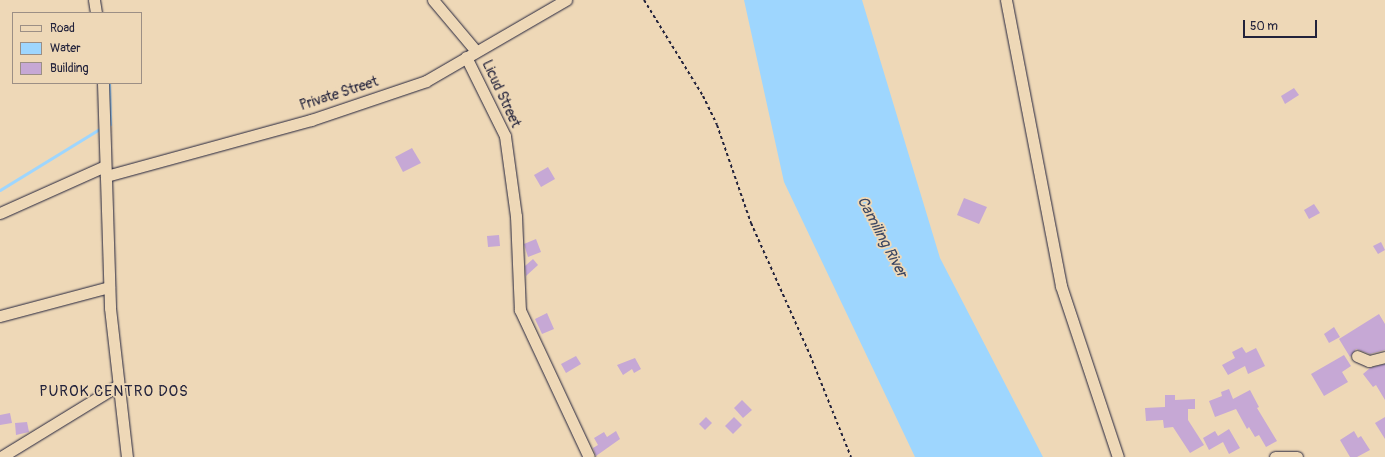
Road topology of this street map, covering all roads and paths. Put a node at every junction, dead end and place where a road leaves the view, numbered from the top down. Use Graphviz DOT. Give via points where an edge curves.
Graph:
graph roads {
  1 [pos="94,0"];
  2 [pos="433,0"];
  3 [pos="566,0"];
  4 [pos="644,0"];
  5 [pos="1006,0"];
  6 [pos="96,12"];
  7 [pos="476,51"];
  8 [pos="466,57"];
  9 [pos="103,84"];
  10 [pos="106,171"];
  11 [pos="0,213"];
  12 [pos="109,287"];
  13 [pos="0,316"];
  14 [pos="1357,356"];
  15 [pos="1385,357"];
  16 [pos="117,386"];
  17 [pos="1,457"];
  18 [pos="127,457"];
  19 [pos="589,457"];
  20 [pos="851,457"];
  21 [pos="1118,457"];
  22 [pos="1275,457"];
  23 [pos="1297,457"];
  1 -- 6 [label="street"];
  2 -- 7 [label="street"];
  3 -- 7 [label="street, Private Street"];
  4 -- 20 [label="path" via="703,96 717,125 750,223 810,355"];
  5 -- 21 [label="street" via="1061,286"];
  7 -- 8 [label="street, Private Street"];
  8 -- 10 [label="street, Private Street" via="426,81 318,118"];
  8 -- 19 [label="street, Licud Street" via="505,136 516,216 520,310"];
  9 -- 10 [label="street"];
  10 -- 11 [label="street, Private Street"];
  10 -- 12 [label="street"];
  12 -- 13 [label="street"];
  12 -- 16 [label="street"];
  14 -- 15 [label="street" via="1369,360"];
  16 -- 17 [label="street"];
  16 -- 18 [label="street"];
  22 -- 23 [label="street"];
}
